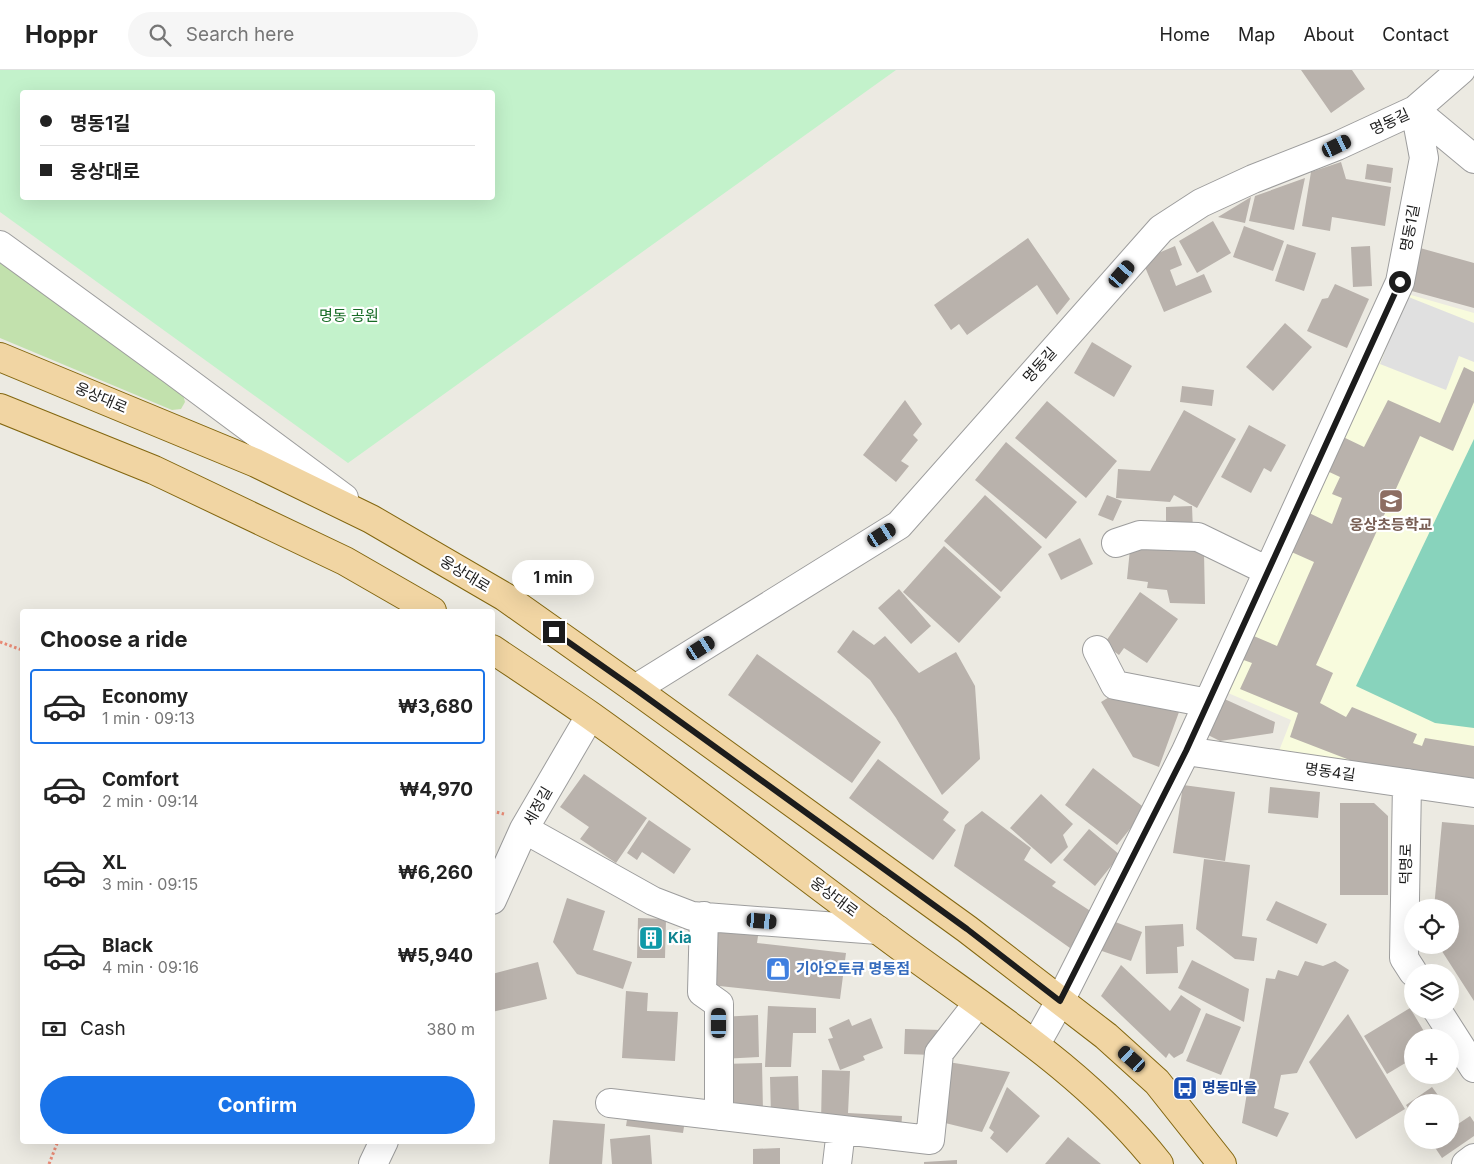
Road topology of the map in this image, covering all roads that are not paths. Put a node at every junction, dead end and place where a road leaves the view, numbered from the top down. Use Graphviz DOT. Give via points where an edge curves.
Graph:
graph roads {
  1 [pos="1461,70"];
  2 [pos="1415,110"];
  3 [pos="1474,159"];
  4 [pos="0,245"];
  5 [pos="0,357"];
  6 [pos="0,408"];
  7 [pos="371,519"];
  8 [pos="1116,543"];
  9 [pos="1268,571"];
  10 [pos="429,609"];
  11 [pos="1097,650"];
  12 [pos="495,651"];
  13 [pos="635,689"];
  14 [pos="1208,702"];
  15 [pos="590,716"];
  16 [pos="1186,751"];
  17 [pos="1407,784"];
  18 [pos="1474,794"];
  19 [pos="524,829"];
  20 [pos="495,893"];
  21 [pos="704,916"];
  22 [pos="878,930"];
  23 [pos="1408,964"];
  24 [pos="1060,1001"];
  25 [pos="978,1003"];
  26 [pos="1443,1019"];
  27 [pos="1036,1044"];
  28 [pos="1474,1068"];
  29 [pos="610,1103"];
  30 [pos="719,1116"];
  31 [pos="841,1130"];
  32 [pos="383,1144"];
  33 [pos="1474,1158"];
  34 [pos="374,1164"];
  35 [pos="837,1164"];
  36 [pos="1159,1164"];
  37 [pos="1222,1164"];
  38 [pos="1466,1164"];
  1 -- 2 [label="street, 명동길"];
  2 -- 3 [label="street"];
  2 -- 9 [label="street, 명동1길" via="1424,158 1400,282"];
  2 -- 13 [label="street, 명동길" via="1201,203 1161,229 898,525"];
  4 -- 7 [label="street"];
  5 -- 7 [label="main road, 웅상대로" via="256,463"];
  6 -- 10 [label="main road" via="163,474 345,561"];
  7 -- 13 [label="main road, 웅상대로" via="505,597"];
  8 -- 9 [label="street" via="1140,536 1198,537"];
  9 -- 14 [label="street, 명동1길"];
  11 -- 14 [label="street" via="1115,684"];
  12 -- 15 [label="main road, 웅상대로"];
  13 -- 24 [label="main road, 웅상대로" via="967,929"];
  14 -- 16 [label="street, 명동1길"];
  15 -- 19 [label="street, 세정길"];
  15 -- 22 [label="main road, 웅상대로"];
  16 -- 17 [label="street, 명동4길"];
  16 -- 24 [label="street, 명동1길"];
  17 -- 18 [label="street, 명동4길"];
  17 -- 23 [label="street, 덕명로" via="1404,958"];
  19 -- 20 [label="street, 세정길"];
  19 -- 21 [label="street" via="654,901 692,916"];
  21 -- 22 [label="street"];
  21 -- 30 [label="street" via="702,992 719,1004"];
  22 -- 25 [label="main road, 웅상대로"];
  24 -- 27 [label="street, 명동1길"];
  24 -- 37 [label="main road, 웅상대로" via="1106,1036 1157,1082"];
  25 -- 27 [label="main road, 웅상대로"];
  25 -- 31 [label="street" via="939,1053 930,1140"];
  26 -- 28 [label="street"];
  27 -- 36 [label="main road, 웅상대로" via="1098,1097"];
  29 -- 30 [label="street"];
  30 -- 31 [label="street"];
  31 -- 35 [label="street"];
  32 -- 34 [label="street"];
  33 -- 38 [label="street"];
}
